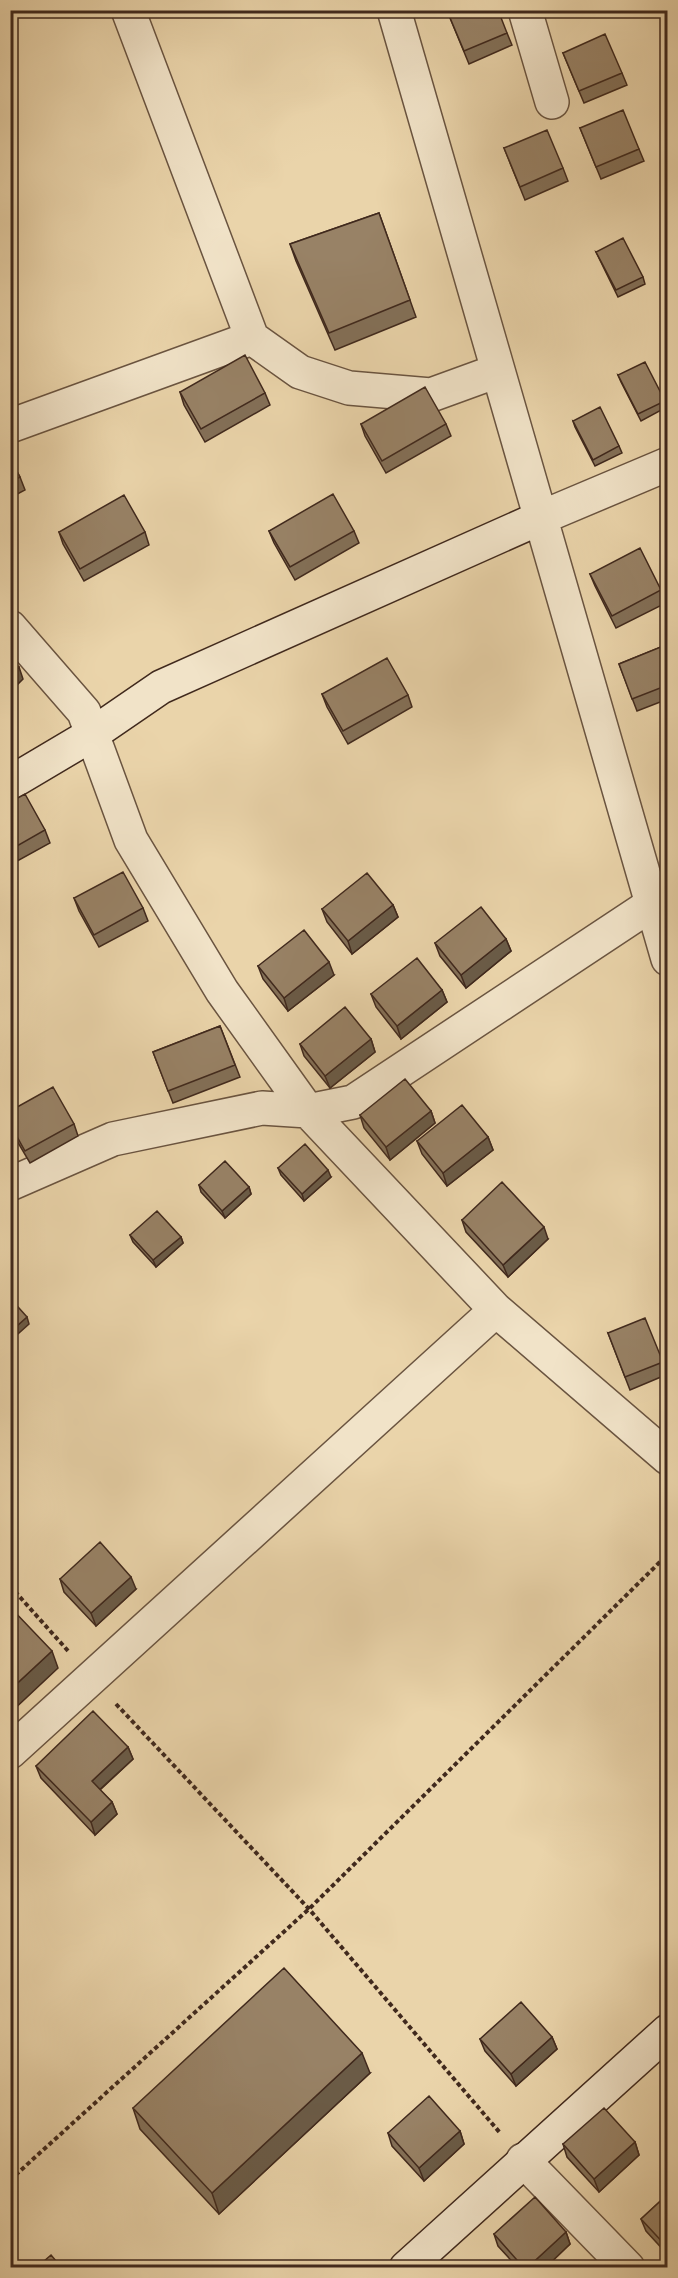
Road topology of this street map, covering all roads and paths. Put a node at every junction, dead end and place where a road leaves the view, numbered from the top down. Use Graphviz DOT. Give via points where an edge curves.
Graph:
graph roads {
  1 [pos="128,10"];
  2 [pos="394,10"];
  3 [pos="525,10"];
  4 [pos="552,102"];
  5 [pos="252,338"];
  6 [pos="497,370"];
  7 [pos="10,426"];
  8 [pos="668,464"];
  9 [pos="540,518"];
  10 [pos="10,627"];
  11 [pos="91,735"];
  12 [pos="10,783"];
  13 [pos="660,902"];
  14 [pos="668,959"];
  15 [pos="308,1111"];
  16 [pos="10,1184"];
  17 [pos="496,1310"];
  18 [pos="668,1458"];
  19 [pos="668,1554"];
  20 [pos="10,1586"];
  21 [pos="92,1677"];
  22 [pos="10,1752"];
  23 [pos="309,1909"];
  24 [pos="668,2031"];
  25 [pos="523,2160"];
  26 [pos="10,2180"];
  27 [pos="406,2268"];
  28 [pos="628,2268"];
  1 -- 5 [label="street"];
  2 -- 6 [label="street"];
  3 -- 4 [label="street"];
  5 -- 6 [label="street" via="300,372 349,388 431,395"];
  5 -- 7 [label="street"];
  6 -- 9 [label="street"];
  8 -- 9 [label="street"];
  9 -- 11 [label="street" via="161,687"];
  9 -- 13 [label="street"];
  10 -- 11 [label="street" via="84,712"];
  11 -- 12 [label="street"];
  11 -- 15 [label="street" via="131,840 222,991"];
  13 -- 14 [label="street"];
  13 -- 15 [label="street" via="354,1102"];
  15 -- 16 [label="street" via="262,1108 113,1139"];
  15 -- 17 [label="street"];
  17 -- 18 [label="street"];
  17 -- 21 [label="street"];
  19 -- 23 [label="path"];
  20 -- 21 [label="path"];
  21 -- 22 [label="street"];
  21 -- 23 [label="path"];
  23 -- 25 [label="path"];
  23 -- 26 [label="path"];
  24 -- 25 [label="street"];
  25 -- 27 [label="street"];
  25 -- 28 [label="street"];
}
